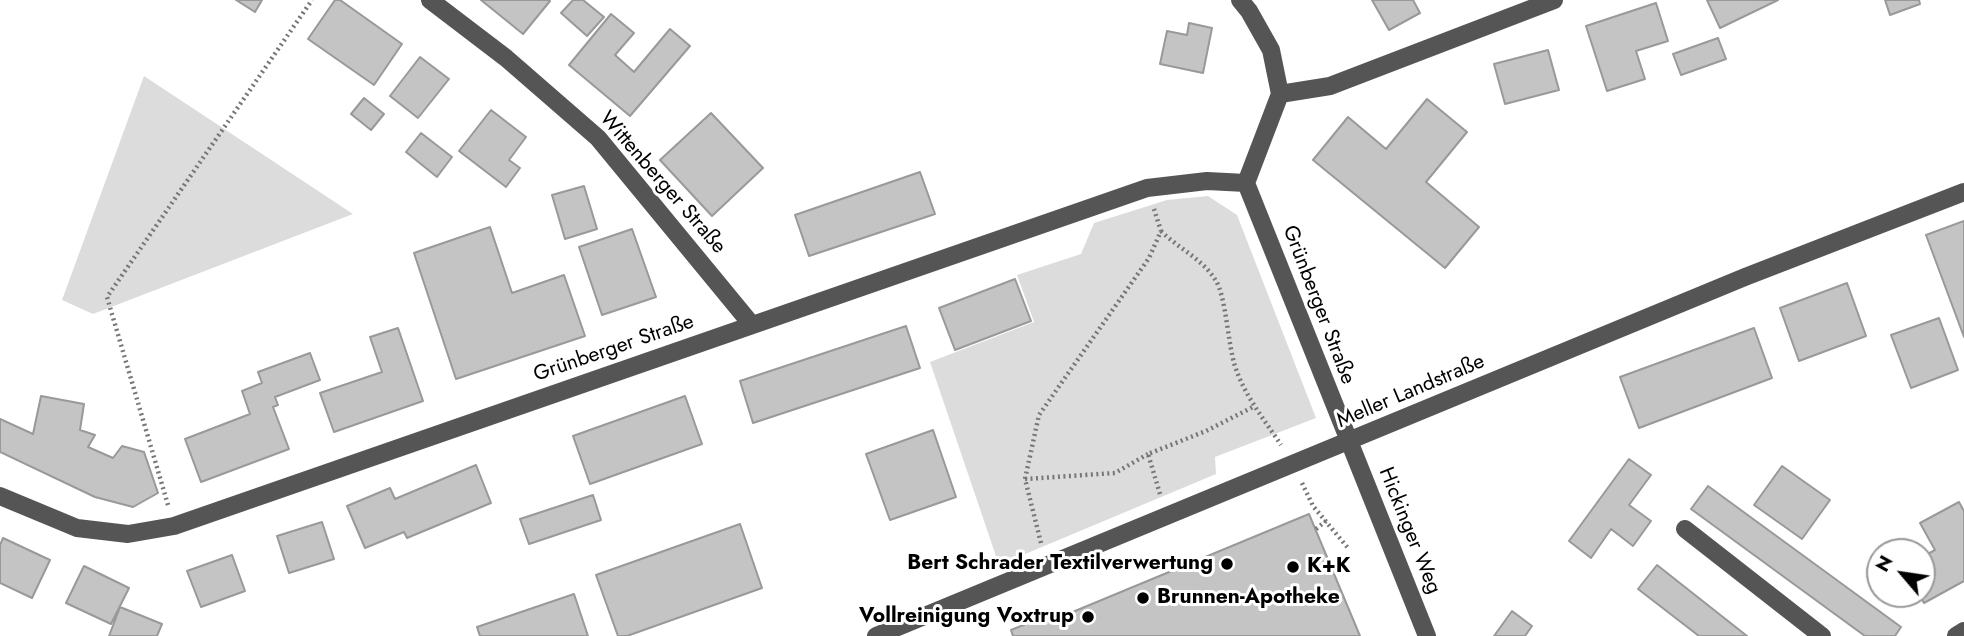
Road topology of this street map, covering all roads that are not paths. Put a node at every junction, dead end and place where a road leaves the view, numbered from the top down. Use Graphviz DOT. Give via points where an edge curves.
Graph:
graph roads {
  1 [pos="429,0"];
  2 [pos="1240,0"];
  3 [pos="1554,0"];
  4 [pos="1280,94"];
  5 [pos="1246,183"];
  6 [pos="1964,192"];
  7 [pos="752,325"];
  8 [pos="1348,443"];
  9 [pos="0,496"];
  10 [pos="1685,529"];
  11 [pos="1964,631"];
  12 [pos="876,636"];
  13 [pos="1427,636"];
  14 [pos="1822,636"];
  15 [pos="1956,636"];
  1 -- 7 [label="street, Wittenberger Straße" via="506,58 598,138"];
  2 -- 4 [label="street" via="1271,50"];
  3 -- 4 [label="street" via="1330,86"];
  4 -- 5 [label="street"];
  5 -- 7 [label="street, Grünberger Straße" via="1207,181 1147,188"];
  5 -- 8 [label="street, Grünberger Straße"];
  6 -- 8 [label="street, Meller Landstraße" via="1745,277"];
  7 -- 9 [label="street, Grünberger Straße" via="174,526 128,534 77,527"];
  8 -- 12 [label="street, Meller Landstraße"];
  8 -- 13 [label="street, Hickinger Weg"];
  10 -- 14 [label="street"];
  11 -- 15 [label="street"];
}
